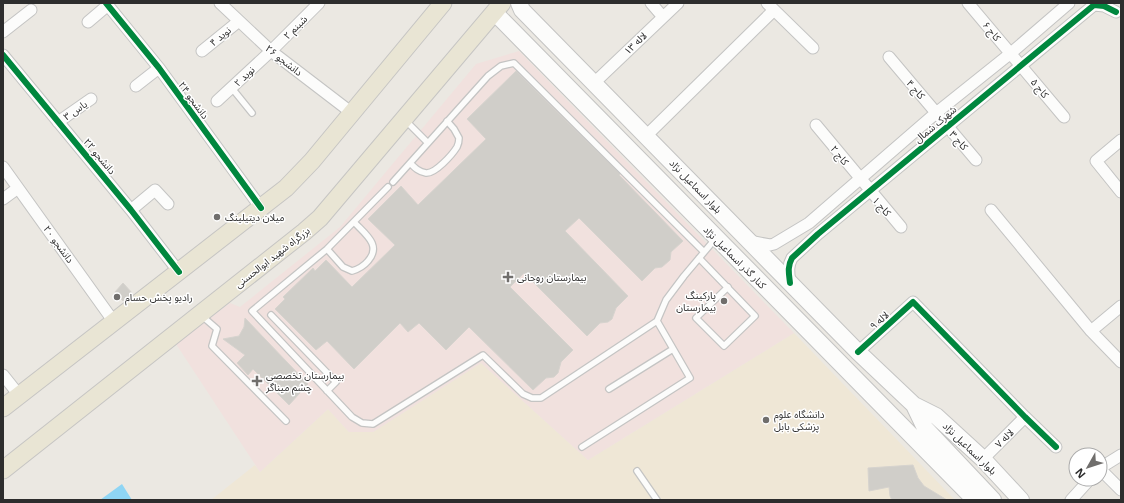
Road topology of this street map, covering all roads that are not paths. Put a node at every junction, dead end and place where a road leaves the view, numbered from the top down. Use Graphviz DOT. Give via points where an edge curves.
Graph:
graph roads {
  1 [pos="220,3"];
  2 [pos="319,3"];
  3 [pos="443,3"];
  4 [pos="651,3"];
  5 [pos="678,3"];
  6 [pos="968,3"];
  7 [pos="1069,3"];
  8 [pos="1109,3"];
  9 [pos="107,4"];
  10 [pos="520,6"];
  11 [pos="771,7"];
  12 [pos="499,8"];
  13 [pos="31,10"];
  14 [pos="1119,15"];
  15 [pos="663,17"];
  16 [pos="239,21"];
  17 [pos="88,22"];
  18 [pos="3,32"];
  19 [pos="813,48"];
  20 [pos="202,51"];
  21 [pos="271,51"];
  22 [pos="3,55"];
  23 [pos="889,57"];
  24 [pos="1016,59"];
  25 [pos="159,68"];
  26 [pos="593,84"];
  27 [pos="136,86"];
  28 [pos="231,87"];
  29 [pos="91,99"];
  30 [pos="216,101"];
  31 [pos="252,113"];
  32 [pos="352,113"];
  33 [pos="1064,117"];
  34 [pos="404,119"];
  35 [pos="942,120"];
  36 [pos="447,121"];
  37 [pos="58,122"];
  38 [pos="816,125"];
  39 [pos="646,136"];
  40 [pos="1121,140"];
  41 [pos="428,143"];
  42 [pos="976,160"];
  43 [pos="410,163"];
  44 [pos="3,167"];
  45 [pos="393,182"];
  46 [pos="864,185"];
  47 [pos="388,187"];
  48 [pos="18,188"];
  49 [pos="1121,192"];
  50 [pos="3,199"];
  51 [pos="168,204"];
  52 [pos="261,208"];
  53 [pos="131,210"];
  54 [pos="991,210"];
  55 [pos="354,222"];
  56 [pos="809,223"];
  57 [pos="901,228"];
  58 [pos="818,234"];
  59 [pos="716,238"];
  60 [pos="750,241"];
  61 [pos="327,249"];
  62 [pos="704,252"];
  63 [pos="699,258"];
  64 [pos="179,272"];
  65 [pos="790,283"];
  66 [pos="728,287"];
  67 [pos="1121,306"];
  68 [pos="200,314"];
  69 [pos="271,314"];
  70 [pos="656,321"];
  71 [pos="114,322"];
  72 [pos="1091,331"];
  73 [pos="673,349"];
  74 [pos="858,352"];
  75 [pos="1121,362"];
  76 [pos="3,375"];
  77 [pos="609,389"];
  78 [pos="327,391"];
  79 [pos="19,395"];
  80 [pos="914,405"];
  81 [pos="3,408"];
  82 [pos="1025,417"];
  83 [pos="286,421"];
  84 [pos="582,447"];
  85 [pos="1056,447"];
  86 [pos="1121,455"];
  87 [pos="983,459"];
  88 [pos="1108,463"];
  89 [pos="3,470"];
  90 [pos="637,471"];
  91 [pos="1108,476"];
  92 [pos="1083,487"];
  93 [pos="1121,490"];
  94 [pos="657,500"];
  95 [pos="975,500"];
  96 [pos="994,500"];
  97 [pos="1021,500"];
  98 [pos="1071,500"];
  1 -- 16 [label="street, دانشجو ۲۶"];
  2 -- 21 [label="street, شبنم ۲"];
  3 -- 32 [label="main road"];
  4 -- 15 [label="street"];
  5 -- 15 [label="street, لاله ۱۳"];
  6 -- 24 [label="street, کاج ۶"];
  7 -- 24 [label="street, شهرک شمال"];
  8 -- 14 [label="street"];
  9 -- 17 [label="street"];
  9 -- 25 [label="street, دانشجو ۲۴"];
  10 -- 12 [label="main road, بلوار اسماعیل نژاد" via="502,10"];
  10 -- 26 [label="main road, بلوار اسماعیل نژاد"];
  11 -- 19 [label="street"];
  11 -- 39 [label="street"];
  12 -- 34 [label="main road, بزرگراه شهید ابوالحسنی"];
  12 -- 59 [label="main road, کنار گذر اسماعیل نژاد"];
  13 -- 18 [label="street"];
  14 -- 24 [label="street, شهرک شمال" via="1104,6 1094,5"];
  15 -- 26 [label="street, لاله ۱۳"];
  16 -- 20 [label="street, نوید ۴"];
  16 -- 21 [label="street, دانشجو ۲۶"];
  21 -- 28 [label="street, نوید ۲"];
  21 -- 32 [label="street, دانشجو ۲۶"];
  22 -- 37 [label="street, دانشجو ۲۲"];
  23 -- 35 [label="street, کاج ۴"];
  24 -- 33 [label="street, کاج ۵"];
  24 -- 35 [label="street, شهرک شمال"];
  24 -- 35 [label="street, شهرک شمال"];
  25 -- 27 [label="street"];
  25 -- 52 [label="street, دانشجو ۲۴"];
  26 -- 39 [label="main road, بلوار اسماعیل نژاد"];
  28 -- 30 [label="street, نوید ۲"];
  28 -- 31 [label="lane"];
  29 -- 37 [label="street, یاس ۳"];
  32 -- 52 [label="main road" via="297,177"];
  34 -- 41 [label="lane"];
  34 -- 68 [label="main road, بزرگراه شهید ابوالحسنی" via="320,218"];
  35 -- 42 [label="street, کاج ۳"];
  35 -- 46 [label="street, شهرک شمال"];
  35 -- 46 [label="street, شهرک شمال"];
  36 -- 41 [label="lane"];
  36 -- 43 [label="lane" via="459,138 457,146 448,158 438,168 427,173 418,171"];
  36 -- 62 [label="lane" via="488,76 501,66 514,62"];
  37 -- 53 [label="street, دانشجو ۲۲"];
  38 -- 46 [label="street, کاج ۲"];
  39 -- 60 [label="main road, بلوار اسماعیل نژاد"];
  40 -- 49 [label="street" via="1096,162"];
  41 -- 43 [label="lane"];
  43 -- 45 [label="lane"];
  44 -- 48 [label="street, دانشجو ۲۰"];
  46 -- 56 [label="street, شهرک شمال"];
  46 -- 57 [label="street, کاج ۱"];
  46 -- 58 [label="street, شهرک شمال"];
  47 -- 55 [label="lane"];
  48 -- 50 [label="street"];
  48 -- 71 [label="street, دانشجو ۲۰"];
  51 -- 53 [label="street" via="155,190"];
  52 -- 64 [label="main road"];
  53 -- 64 [label="street, دانشجو ۲۲"];
  54 -- 72 [label="street"];
  55 -- 61 [label="lane"];
  55 -- 61 [label="lane" via="374,246 373,255 366,264 352,271 343,267"];
  56 -- 58 [label="street"];
  56 -- 60 [label="street, شهرک شمال" via="774,244"];
  58 -- 65 [label="street, شهرک شمال" via="789,263"];
  59 -- 62 [label="lane"];
  59 -- 95 [label="main road, کنار گذر اسماعیل نژاد"];
  60 -- 65 [label="main road, بلوار اسماعیل نژاد"];
  61 -- 78 [label="lane" via="252,311"];
  62 -- 63 [label="lane"];
  63 -- 66 [label="lane"];
  63 -- 70 [label="lane" via="666,300"];
  64 -- 71 [label="main road"];
  65 -- 74 [label="main road, بلوار اسماعیل نژاد"];
  66 -- 66 [label="lane" via="755,316 724,346 696,318"];
  67 -- 72 [label="street"];
  68 -- 83 [label="lane" via="217,329 212,346"];
  68 -- 89 [label="main road, بزرگراه شهید ابوالحسنی"];
  69 -- 78 [label="lane" via="336,382"];
  70 -- 73 [label="lane"];
  70 -- 78 [label="lane" via="541,398 523,394 483,355 373,424 362,423 352,417"];
  71 -- 79 [label="main road"];
  72 -- 75 [label="street"];
  73 -- 77 [label="lane"];
  73 -- 84 [label="lane" via="690,378"];
  74 -- 80 [label="main road, بلوار اسماعیل نژاد"];
  74 -- 82 [label="street, لاله ۹" via="914,302"];
  76 -- 79 [label="street"];
  79 -- 81 [label="main road"];
  80 -- 87 [label="main road, بلوار اسماعیل نژاد" via="936,416"];
  80 -- 96 [label="main road, بلوار اسماعیل نژاد" via="925,428"];
  82 -- 85 [label="street"];
  82 -- 87 [label="street, لاله ۷"];
  86 -- 88 [label="street"];
  87 -- 97 [label="main road, بلوار اسماعیل نژاد"];
  90 -- 94 [label="lane"];
  91 -- 93 [label="street"];
  92 -- 98 [label="street"];
}
